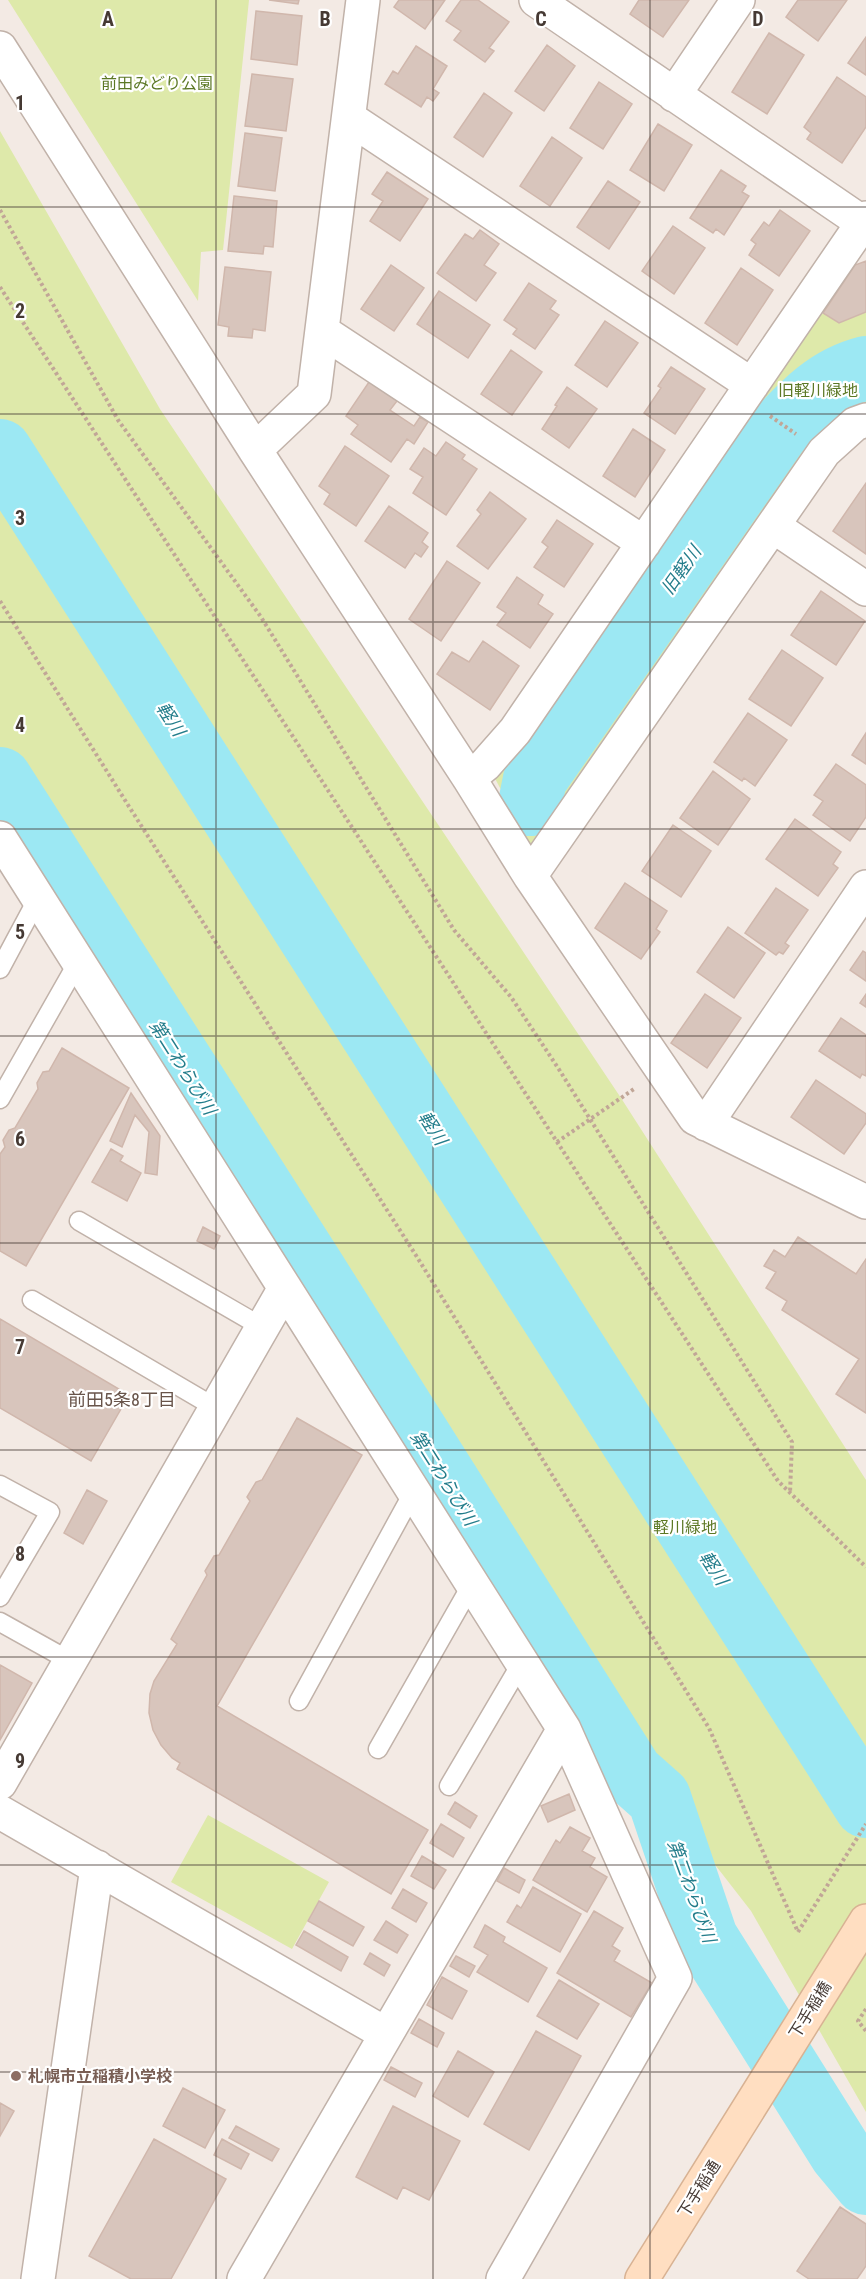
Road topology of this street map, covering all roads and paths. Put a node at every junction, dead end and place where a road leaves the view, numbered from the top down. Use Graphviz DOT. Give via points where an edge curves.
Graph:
graph roads {
  1 [pos="363,0"];
  2 [pos="536,0"];
  3 [pos="738,0"];
  4 [pos="0,48"];
  5 [pos="674,95"];
  6 [pos="349,118"];
  7 [pos="0,210"];
  8 [pos="865,222"];
  9 [pos="0,287"];
  10 [pos="322,330"];
  11 [pos="747,391"];
  12 [pos="866,420"];
  13 [pos="255,450"];
  14 [pos="824,452"];
  15 [pos="773,526"];
  16 [pos="644,543"];
  17 [pos="866,589"];
  18 [pos="0,601"];
  19 [pos="469,778"];
  20 [pos="0,838"];
  21 [pos="530,876"];
  22 [pos="866,887"];
  23 [pos="38,898"];
  24 [pos="78,962"];
  25 [pos="0,969"];
  26 [pos="639,1085"];
  27 [pos="0,1099"];
  28 [pos="590,1119"];
  29 [pos="706,1124"];
  30 [pos="557,1142"];
  31 [pos="866,1202"];
  32 [pos="79,1221"];
  33 [pos="285,1288"];
  34 [pos="32,1300"];
  35 [pos="262,1327"];
  36 [pos="216,1408"];
  37 [pos="0,1485"];
  38 [pos="414,1491"];
  39 [pos="790,1493"];
  40 [pos="866,1567"];
  41 [pos="472,1584"];
  42 [pos="0,1597"];
  43 [pos="0,1622"];
  44 [pos="70,1661"];
  45 [pos="522,1662"];
  46 [pos="299,1701"];
  47 [pos="564,1728"];
  48 [pos="378,1749"];
  49 [pos="0,1783"];
  50 [pos="449,1786"];
  51 [pos="0,1812"];
  52 [pos="866,1824"];
  53 [pos="97,1867"];
  54 [pos="866,1921"];
  55 [pos="866,2009"];
  56 [pos="866,2031"];
  57 [pos="386,2034"];
  58 [pos="755,2099"];
  59 [pos="38,2279"];
  60 [pos="244,2279"];
  61 [pos="503,2279"];
  62 [pos="642,2279"];
  1 -- 6 [label="street"];
  2 -- 5 [label="street"];
  3 -- 5 [label="street"];
  4 -- 13 [label="street"];
  5 -- 8 [label="street"];
  6 -- 10 [label="street"];
  6 -- 11 [label="street"];
  7 -- 28 [label="path" via="118,420 261,617 454,930 511,996"];
  8 -- 11 [label="street"];
  9 -- 30 [label="path"];
  10 -- 13 [label="street" via="314,394"];
  10 -- 16 [label="street"];
  11 -- 14 [label="path"];
  11 -- 16 [label="street"];
  12 -- 14 [label="street" via="855,424"];
  13 -- 19 [label="street"];
  14 -- 15 [label="street"];
  15 -- 17 [label="street"];
  15 -- 21 [label="street"];
  16 -- 19 [label="street" via="515,731"];
  18 -- 52 [label="path" via="417,1257 709,1728 798,1932"];
  19 -- 21 [label="street"];
  20 -- 23 [label="street"];
  21 -- 29 [label="street" via="695,1118"];
  22 -- 29 [label="street"];
  23 -- 24 [label="street"];
  23 -- 25 [label="lane"];
  24 -- 27 [label="lane"];
  24 -- 33 [label="street"];
  26 -- 28 [label="path"];
  28 -- 30 [label="path"];
  28 -- 39 [label="path" via="792,1442"];
  29 -- 31 [label="street"];
  30 -- 39 [label="path" via="778,1481"];
  32 -- 35 [label="lane"];
  33 -- 35 [label="street"];
  33 -- 38 [label="street"];
  34 -- 36 [label="lane"];
  35 -- 36 [label="street"];
  36 -- 44 [label="street"];
  37 -- 42 [label="lane" via="50,1512"];
  38 -- 41 [label="street"];
  38 -- 46 [label="lane"];
  39 -- 40 [label="path"];
  41 -- 45 [label="street"];
  41 -- 48 [label="lane"];
  43 -- 44 [label="lane"];
  44 -- 49 [label="street"];
  45 -- 47 [label="street"];
  45 -- 50 [label="lane"];
  47 -- 57 [label="street"];
  47 -- 61 [label="street" via="675,1978"];
  51 -- 53 [label="street"];
  53 -- 57 [label="street"];
  53 -- 59 [label="street"];
  54 -- 58 [label="main road, 下手稲橋"];
  55 -- 56 [label="path" via="858,2022"];
  57 -- 60 [label="street"];
  58 -- 62 [label="main road, 下手稲通"];
}
